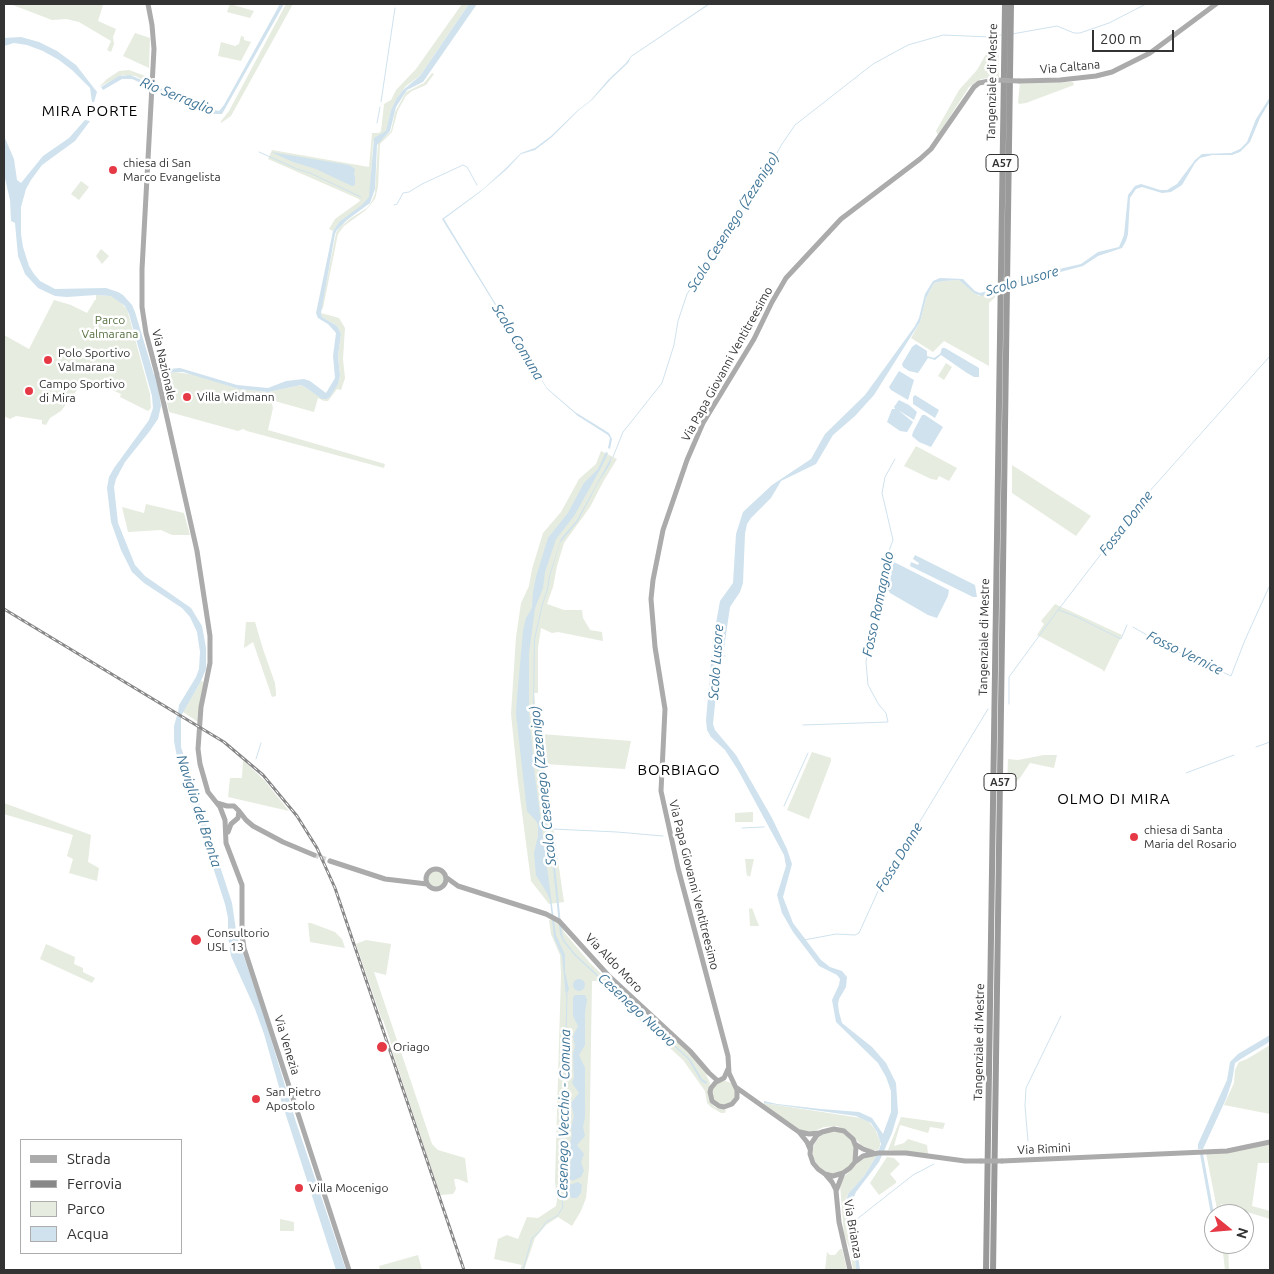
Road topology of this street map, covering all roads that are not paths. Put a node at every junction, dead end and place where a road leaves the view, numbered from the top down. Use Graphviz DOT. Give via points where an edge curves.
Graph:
graph roads {
  1 [pos="148,4"];
  2 [pos="1005,4"];
  3 [pos="1011,4"];
  4 [pos="1216,4"];
  5 [pos="1007,30"];
  6 [pos="1007,41"];
  7 [pos="995,80"];
  8 [pos="216,802"];
  9 [pos="227,806"];
  10 [pos="239,811"];
  11 [pos="222,812"];
  12 [pos="225,820"];
  13 [pos="234,821"];
  14 [pos="250,824"];
  15 [pos="230,852"];
  16 [pos="314,855"];
  17 [pos="330,860"];
  18 [pos="427,874"];
  19 [pos="446,878"];
  20 [pos="412,882"];
  21 [pos="427,884"];
  22 [pos="444,886"];
  23 [pos="458,886"];
  24 [pos="728,1069"];
  25 [pos="709,1073"];
  26 [pos="719,1080"];
  27 [pos="734,1084"];
  28 [pos="711,1088"];
  29 [pos="737,1098"];
  30 [pos="752,1100"];
  31 [pos="799,1132"];
  32 [pos="822,1132"];
  33 [pos="1270,1142"];
  34 [pos="856,1144"];
  35 [pos="810,1149"];
  36 [pos="876,1153"];
  37 [pos="855,1162"];
  38 [pos="844,1173"];
  39 [pos="826,1174"];
  40 [pos="836,1190"];
  41 [pos="349,1270"];
  42 [pos="850,1270"];
  43 [pos="986,1270"];
  44 [pos="993,1270"];
  1 -- 8 [label="main road, Via Nazionale" via="154,38 142,307 197,552 210,636 210,663 200,727 200,764 208,792"];
  2 -- 5 [label="highway, Tangenziale di Mestre / A57"];
  3 -- 5 [label="highway, Tangenziale di Mestre / A57"];
  4 -- 7 [label="main road, Via Caltana, bridge" via="1150,53 1112,72 1060,80"];
  5 -- 6 [label="highway, Tangenziale di Mestre / A57"];
  6 -- 43 [label="highway, Tangenziale di Mestre / A57" via="1000,301"];
  6 -- 44 [label="highway, Tangenziale di Mestre / A57" via="1007,295"];
  7 -- 24 [label="main road, Via Papa Giovanni Ventitreesimo" via="974,87 931,149 841,219 786,278 703,424 663,530 651,599 665,709 662,798 727,1054"];
  8 -- 9 [label="main road"];
  8 -- 11 [label="main road"];
  9 -- 10 [label="main road" via="234,806"];
  9 -- 11 [label="main road"];
  10 -- 13 [label="main road"];
  10 -- 14 [label="main road"];
  11 -- 12 [label="main road"];
  12 -- 13 [label="main road"];
  12 -- 15 [label="main road, Via Venezia"];
  13 -- 14 [label="main road"];
  13 -- 15 [label="main road, Via Venezia" via="228,830"];
  14 -- 16 [label="main road"];
  15 -- 41 [label="main road, Via Venezia" via="242,885 244,948"];
  17 -- 20 [label="main road" via="384,879"];
  18 -- 19 [label="main road" via="439,869"];
  18 -- 20 [label="main road"];
  18 -- 21 [label="main road"];
  19 -- 22 [label="main road"];
  19 -- 23 [label="main road, Via Aldo Moro"];
  20 -- 21 [label="main road"];
  21 -- 22 [label="main road" via="436,890"];
  22 -- 23 [label="main road, Via Aldo Moro"];
  23 -- 25 [label="main road, Via Aldo Moro" via="546,914 565,925 608,974"];
  24 -- 26 [label="main road" via="726,1076"];
  24 -- 27 [label="main road, Via Papa Giovanni Ventitreesimo"];
  25 -- 26 [label="main road, Via Aldo Moro"];
  25 -- 28 [label="main road"];
  26 -- 27 [label="main road" via="729,1080"];
  26 -- 28 [label="main road"];
  27 -- 29 [label="main road"];
  27 -- 30 [label="main road"];
  28 -- 29 [label="main road" via="712,1101 719,1106 728,1106"];
  29 -- 30 [label="main road"];
  30 -- 31 [label="main road"];
  31 -- 32 [label="main road"];
  31 -- 35 [label="main road"];
  32 -- 34 [label="main road" via="839,1129"];
  32 -- 35 [label="main road" via="813,1140"];
  33 -- 36 [label="main road, Via Rimini, bridge" via="1226,1151 1002,1162"];
  34 -- 36 [label="main road"];
  34 -- 37 [label="main road"];
  35 -- 39 [label="main road" via="813,1163"];
  36 -- 37 [label="main road"];
  37 -- 38 [label="main road"];
  38 -- 39 [label="main road"];
  38 -- 40 [label="main road, Via Brianza"];
  39 -- 40 [label="main road, Via Brianza"];
  40 -- 42 [label="main road, Via Brianza" via="839,1222"];
}
